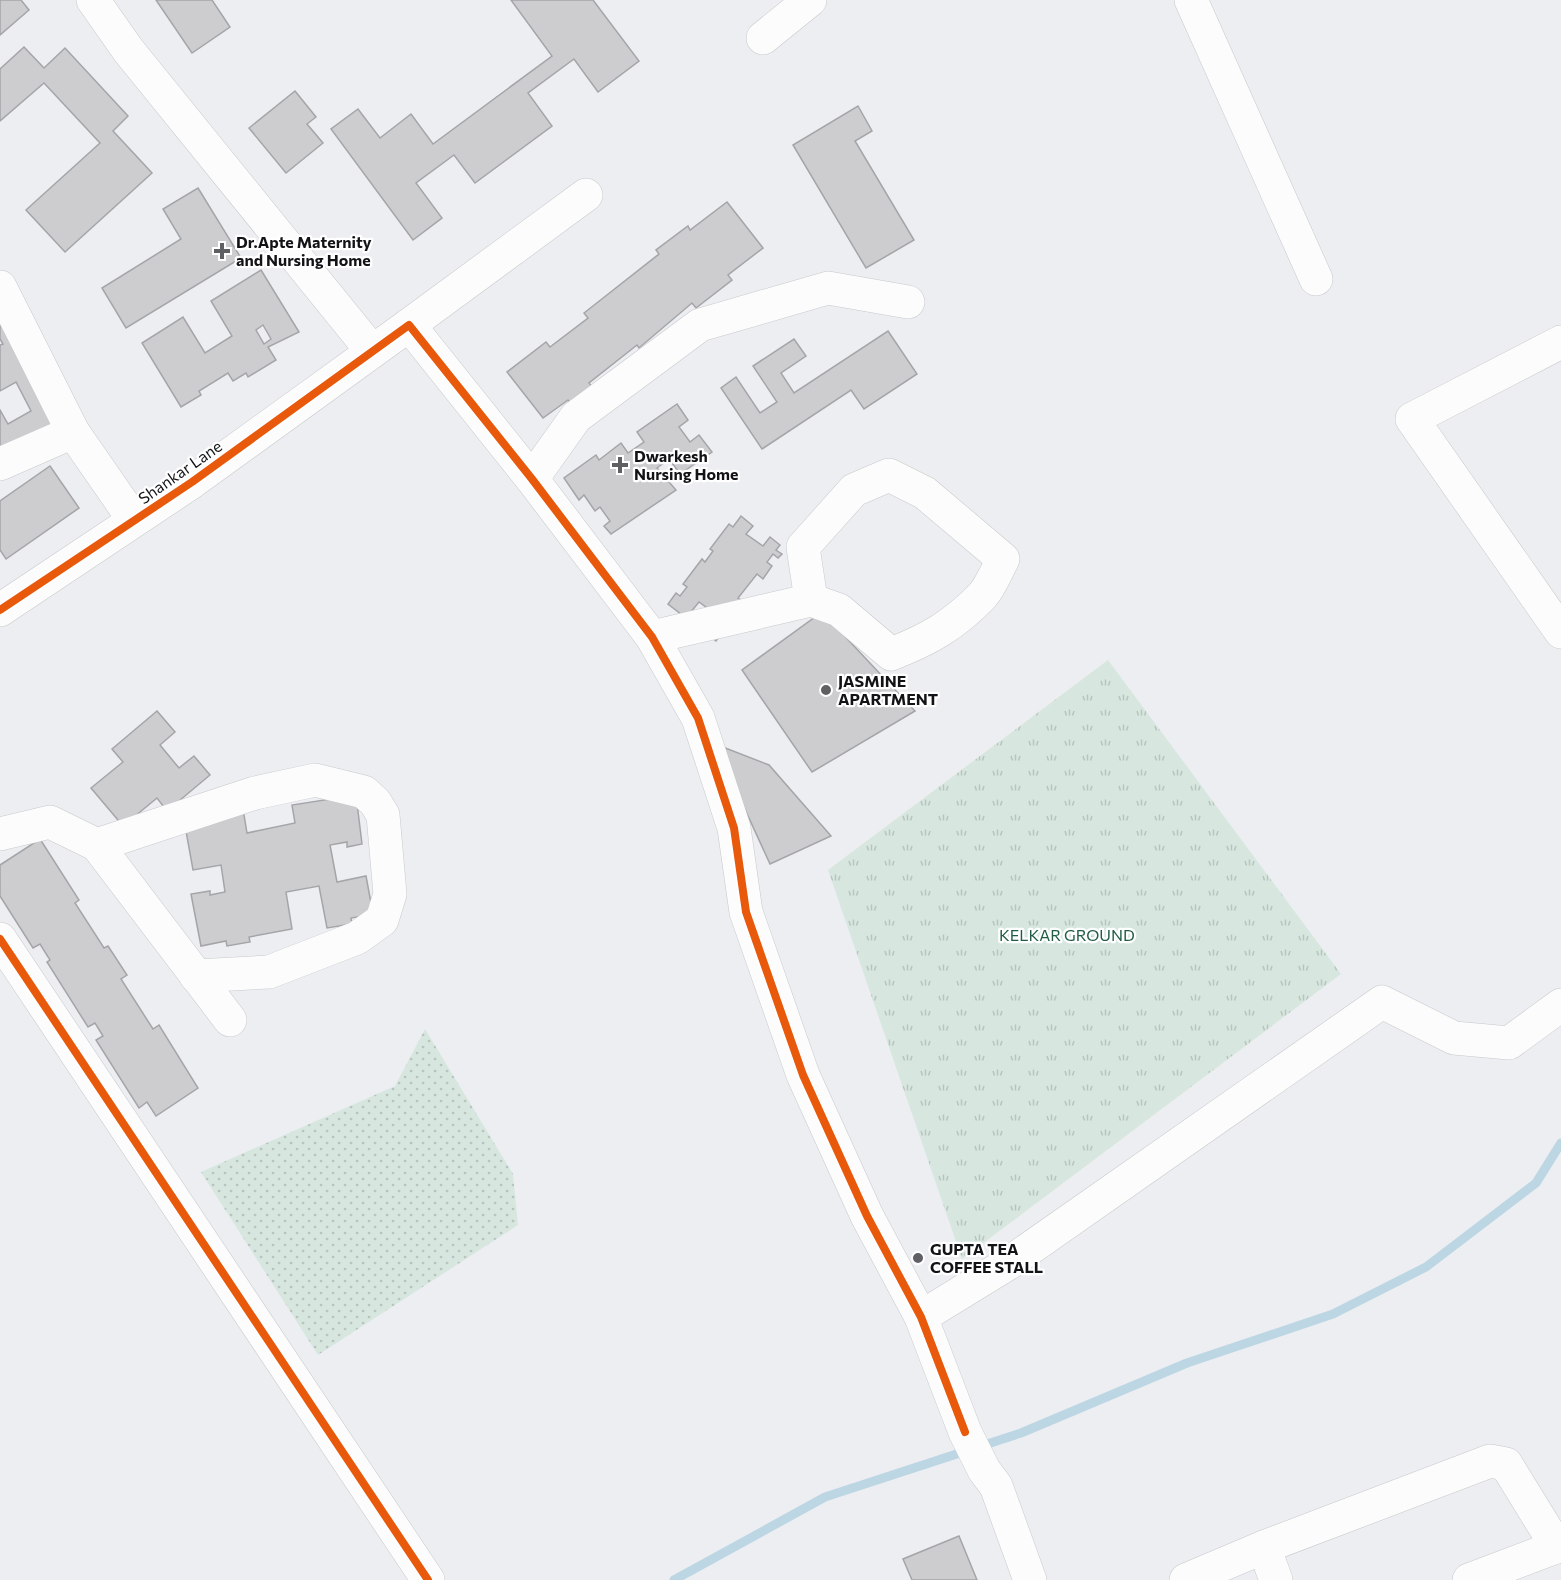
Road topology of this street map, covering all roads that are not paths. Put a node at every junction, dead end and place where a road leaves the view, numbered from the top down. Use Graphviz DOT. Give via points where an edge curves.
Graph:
graph roads {
  1 [pos="93,0"];
  2 [pos="810,0"];
  3 [pos="1191,0"];
  4 [pos="764,38"];
  5 [pos="586,195"];
  6 [pos="1316,279"];
  7 [pos="0,287"];
  8 [pos="908,302"];
  9 [pos="409,325"];
  10 [pos="1561,342"];
  11 [pos="372,351"];
  12 [pos="73,432"];
  13 [pos="0,464"];
  14 [pos="532,479"];
  15 [pos="134,520"];
  16 [pos="811,600"];
  17 [pos="0,610"];
  18 [pos="1561,632"];
  19 [pos="652,637"];
  20 [pos="0,834"];
  21 [pos="98,845"];
  22 [pos="0,939"];
  23 [pos="196,976"];
  24 [pos="1561,1005"];
  25 [pos="230,1020"];
  26 [pos="921,1317"];
  27 [pos="1559,1546"];
  28 [pos="1264,1547"];
  29 [pos="428,1580"];
  30 [pos="1030,1580"];
  31 [pos="1186,1580"];
  32 [pos="1276,1580"];
  33 [pos="1469,1580"];
  1 -- 11 [label="street" via="128,50"];
  2 -- 4 [label="street"];
  3 -- 6 [label="street"];
  5 -- 9 [label="street, Shankar Lane"];
  7 -- 12 [label="street"];
  8 -- 14 [label="street" via="828,288 700,325 576,417"];
  9 -- 11 [label="street, Shankar Lane"];
  9 -- 14 [label="street"];
  10 -- 18 [label="street" via="1412,419"];
  11 -- 15 [label="street, Shankar Lane"];
  12 -- 13 [label="street"];
  12 -- 15 [label="street"];
  14 -- 19 [label="street"];
  15 -- 17 [label="street, Shankar Lane"];
  16 -- 16 [label="street" via="839,610 891,654 928,640 944,629 983,595 1003,559 925,494 889,475 854,490 803,547"];
  16 -- 19 [label="street"];
  19 -- 26 [label="street" via="698,718 734,828 746,912 803,1075 867,1216"];
  20 -- 21 [label="street" via="50,822"];
  21 -- 23 [label="street"];
  21 -- 23 [label="street" via="255,793 315,780 364,792 375,802 383,815 390,894 382,920 357,938 269,972"];
  22 -- 29 [label="street"];
  23 -- 25 [label="street"];
  24 -- 26 [label="street" via="1509,1043 1454,1038 1382,1002 1008,1263"];
  26 -- 30 [label="street" via="965,1432 996,1486"];
  27 -- 28 [label="street" via="1506,1464 1490,1461"];
  27 -- 33 [label="street"];
  28 -- 31 [label="street"];
  28 -- 32 [label="street"];
}
